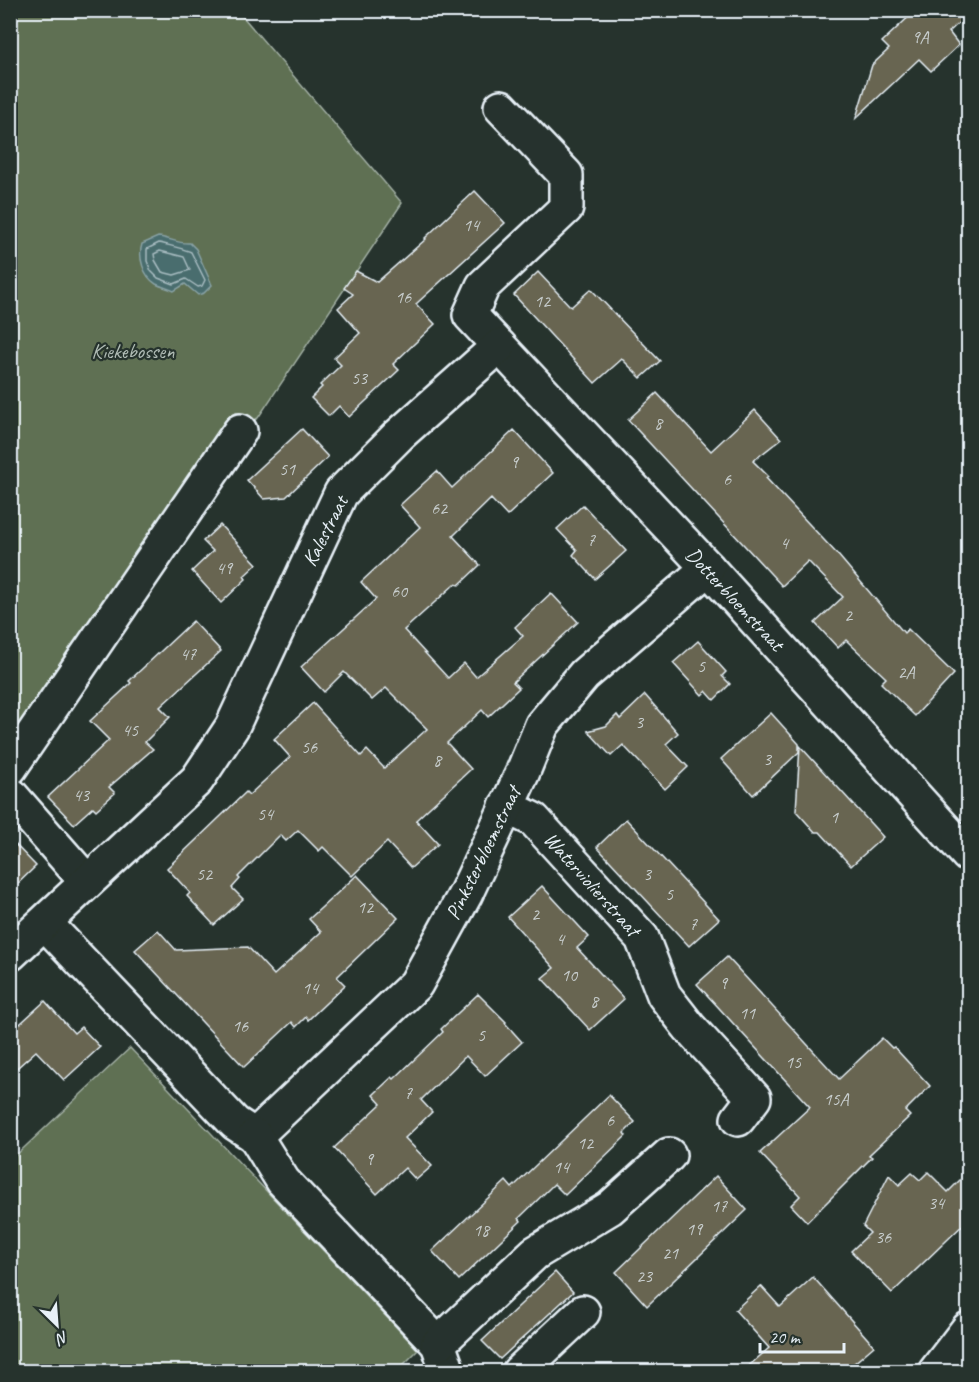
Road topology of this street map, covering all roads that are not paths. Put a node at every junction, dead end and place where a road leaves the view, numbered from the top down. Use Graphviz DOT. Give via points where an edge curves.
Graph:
graph roads {
  1 [pos="501,106"];
  2 [pos="499,346"];
  3 [pos="240,431"];
  4 [pos="708,568"];
  5 [pos="10,768"];
  6 [pos="10,794"];
  7 [pos="506,806"];
  8 [pos="969,855"];
  9 [pos="87,882"];
  10 [pos="45,923"];
  11 [pos="10,954"];
  12 [pos="738,1119"];
  13 [pos="255,1136"];
  14 [pos="669,1155"];
  15 [pos="583,1312"];
  16 [pos="969,1329"];
  17 [pos="443,1358"];
  18 [pos="519,1371"];
  19 [pos="935,1371"];
  1 -- 2 [label="street" via="566,175 566,208 483,286 470,315"];
  2 -- 4 [label="street, Dotterbloemstraat"];
  2 -- 9 [label="street, Kalestraat" via="341,493 231,727 209,762 197,780"];
  3 -- 5 [label="street"];
  4 -- 7 [label="street, Pinksterbloemstraat" via="584,675 542,725"];
  4 -- 8 [label="street, Dotterbloemstraat"];
  6 -- 9 [label="street"];
  7 -- 12 [label="street, Waterviolierstraat" via="534,820 642,938 664,995 754,1098"];
  7 -- 13 [label="street, Pinksterbloemstraat" via="466,893 416,984"];
  9 -- 10 [label="street, Kalestraat"];
  10 -- 11 [label="street, Kalestraat"];
  10 -- 13 [label="street" via="235,1124"];
  13 -- 17 [label="street" via="284,1181"];
  14 -- 17 [label="street" via="610,1209 535,1253"];
  15 -- 18 [label="street"];
  16 -- 19 [label="street"];
}
